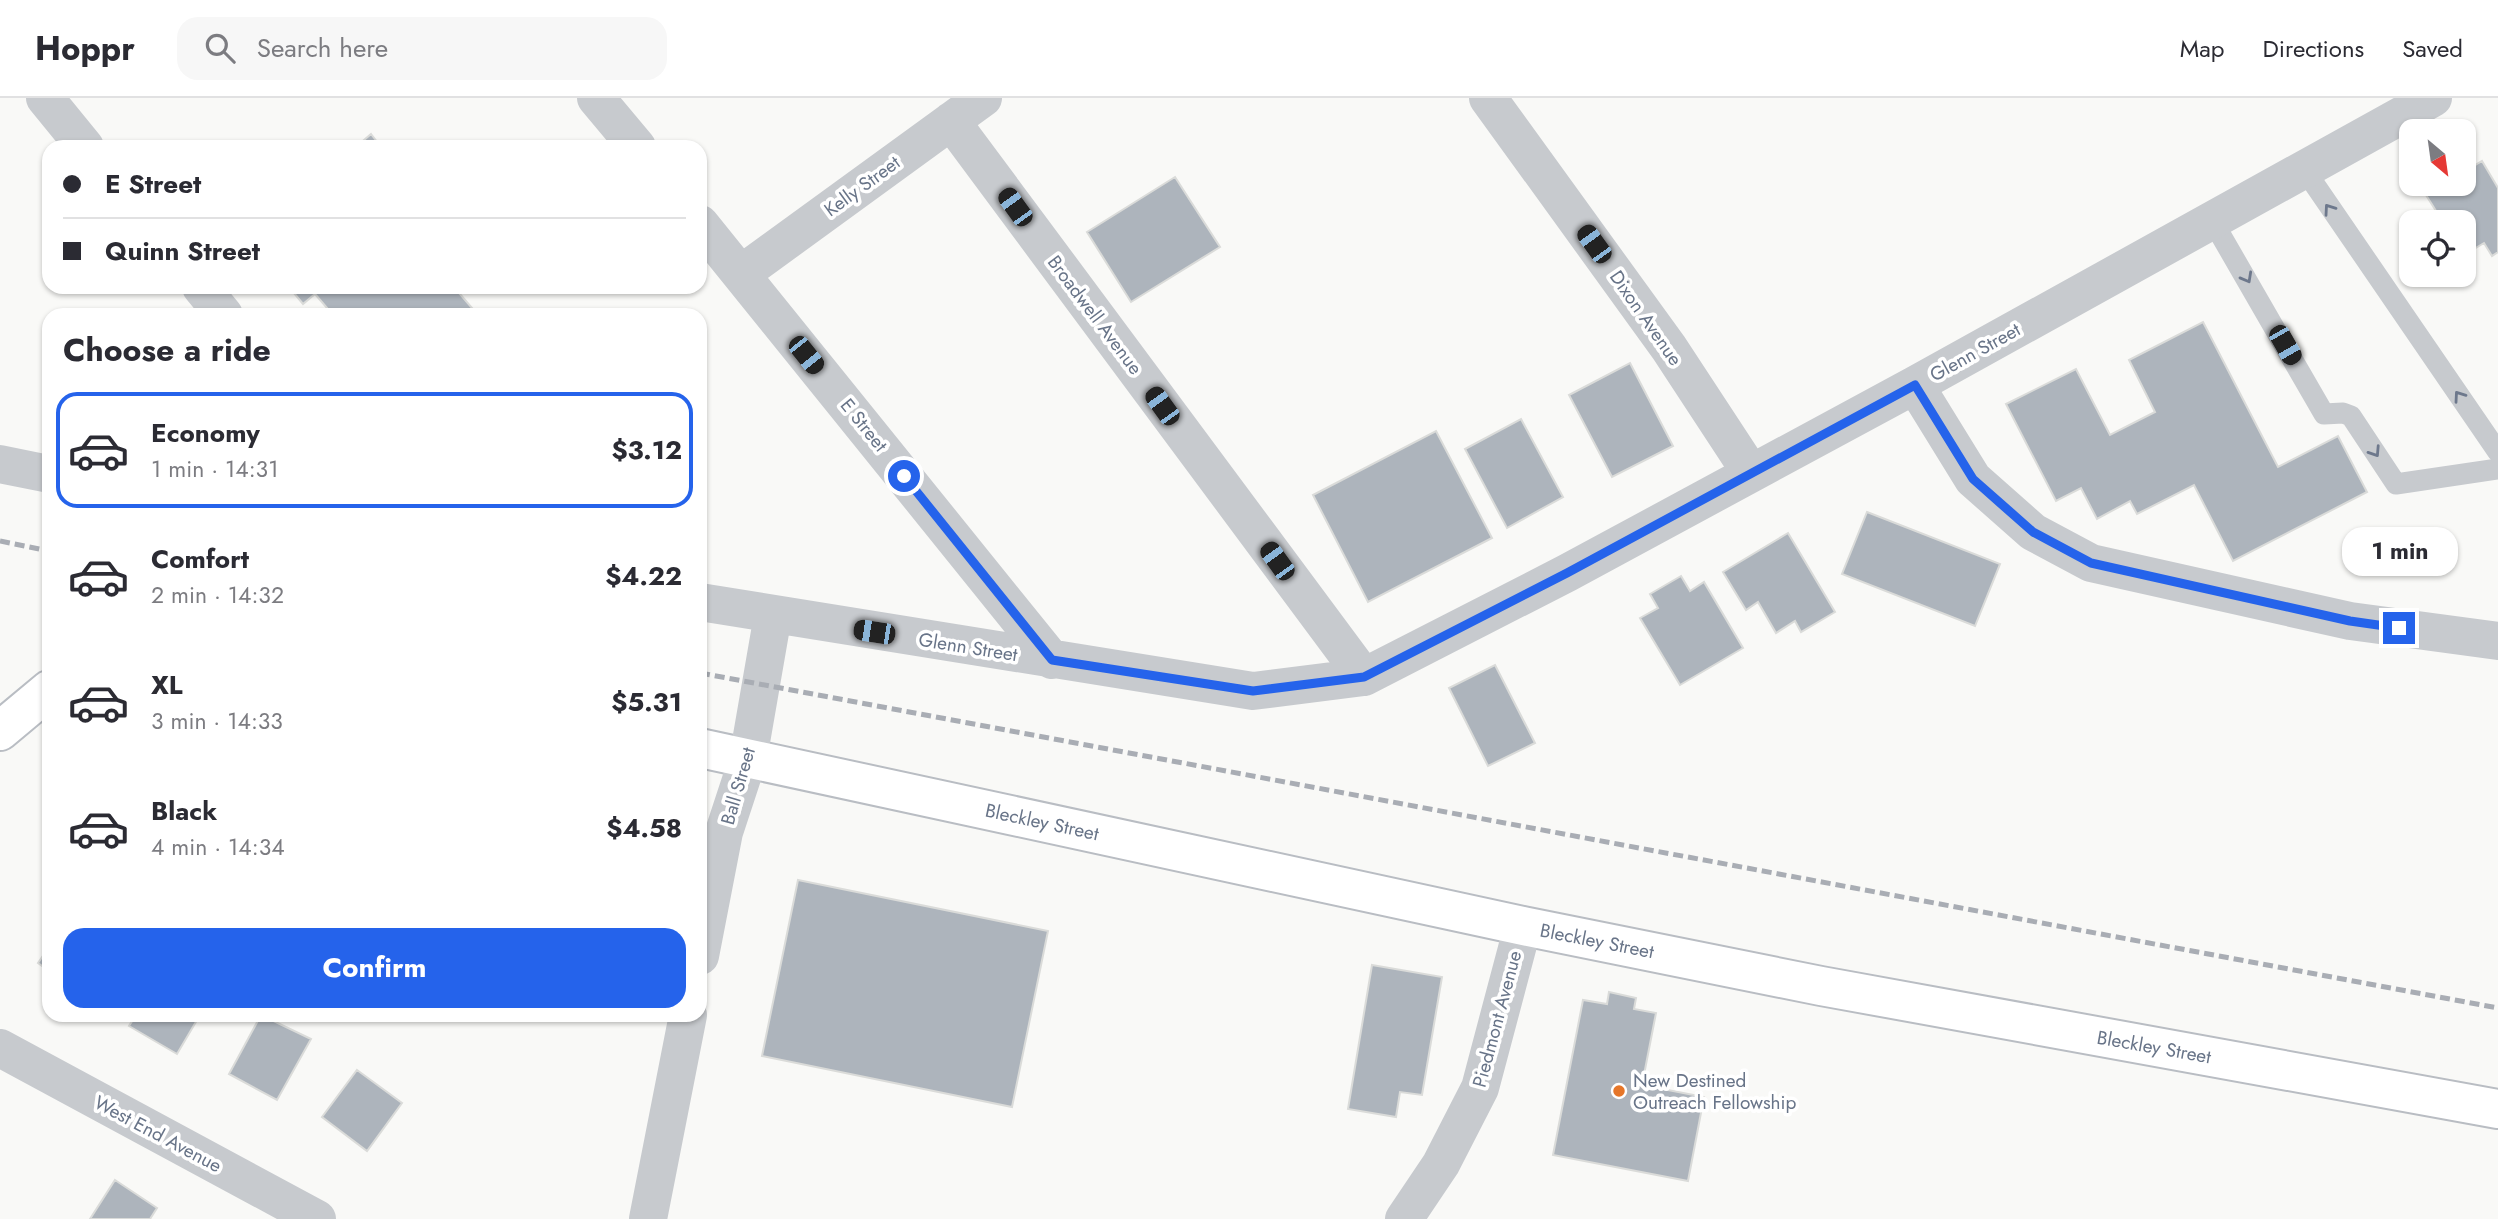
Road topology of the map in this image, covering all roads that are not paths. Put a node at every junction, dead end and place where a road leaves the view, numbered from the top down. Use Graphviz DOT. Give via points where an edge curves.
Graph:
graph roads {
  1 [pos="45,98"];
  2 [pos="596,98"];
  3 [pos="983,98"];
  4 [pos="1488,98"];
  5 [pos="2433,98"];
  6 [pos="951,121"];
  7 [pos="79,140"];
  8 [pos="631,140"];
  9 [pos="2304,169"];
  10 [pos="2212,220"];
  11 [pos="707,233"];
  12 [pos="741,274"];
  13 [pos="207,294"];
  14 [pos="218,308"];
  15 [pos="1915,385"];
  16 [pos="2498,452"];
  17 [pos="0,464"];
  18 [pos="2498,469"];
  19 [pos="1751,472"];
  20 [pos="42,473"];
  21 [pos="707,603"];
  22 [pos="773,615"];
  23 [pos="2498,641"];
  24 [pos="1052,660"];
  25 [pos="1364,677"];
  26 [pos="42,696"];
  27 [pos="0,731"];
  28 [pos="707,749"];
  29 [pos="748,758"];
  30 [pos="707,920"];
  31 [pos="1523,926"];
  32 [pos="687,1022"];
  33 [pos="0,1048"];
  34 [pos="2498,1110"];
  35 [pos="317,1219"];
  36 [pos="648,1219"];
  37 [pos="1404,1219"];
  1 -- 7 [label="street"];
  2 -- 8 [label="street"];
  3 -- 6 [label="street, Kelly Street"];
  4 -- 19 [label="street, Dixon Avenue" via="1669,348"];
  5 -- 9 [label="street, Glenn Street"];
  6 -- 12 [label="street, Kelly Street"];
  6 -- 25 [label="street, Broadwell Avenue"];
  9 -- 10 [label="street, Glenn Street"];
  16 -- 9 [label="lane, one-way"];
  10 -- 15 [label="street, Glenn Street"];
  10 -- 18 [label="lane, one-way" via="2324,414 2351,416 2396,484"];
  11 -- 12 [label="street, E Street"];
  12 -- 24 [label="street, E Street"];
  13 -- 14 [label="street"];
  15 -- 19 [label="street, Glenn Street"];
  15 -- 23 [label="street" via="1973,479 2033,532 2091,563 2350,621"];
  17 -- 20 [label="street"];
  19 -- 25 [label="street, Glenn Street"];
  21 -- 22 [label="street, Glenn Street"];
  22 -- 24 [label="street, Glenn Street"];
  22 -- 29 [label="street, Ball Street"];
  24 -- 25 [label="street, Glenn Street" via="1253,691"];
  26 -- 27 [label="street"];
  28 -- 29 [label="street, Bleckley Street"];
  29 -- 30 [label="street, Ball Street" via="724,832"];
  29 -- 31 [label="street, Bleckley Street"];
  31 -- 34 [label="street, Bleckley Street" via="1821,986"];
  31 -- 37 [label="street, Piedmont Avenue" via="1480,1088 1441,1164"];
  32 -- 36 [label="street"];
  33 -- 35 [label="street, West End Avenue"];
}
